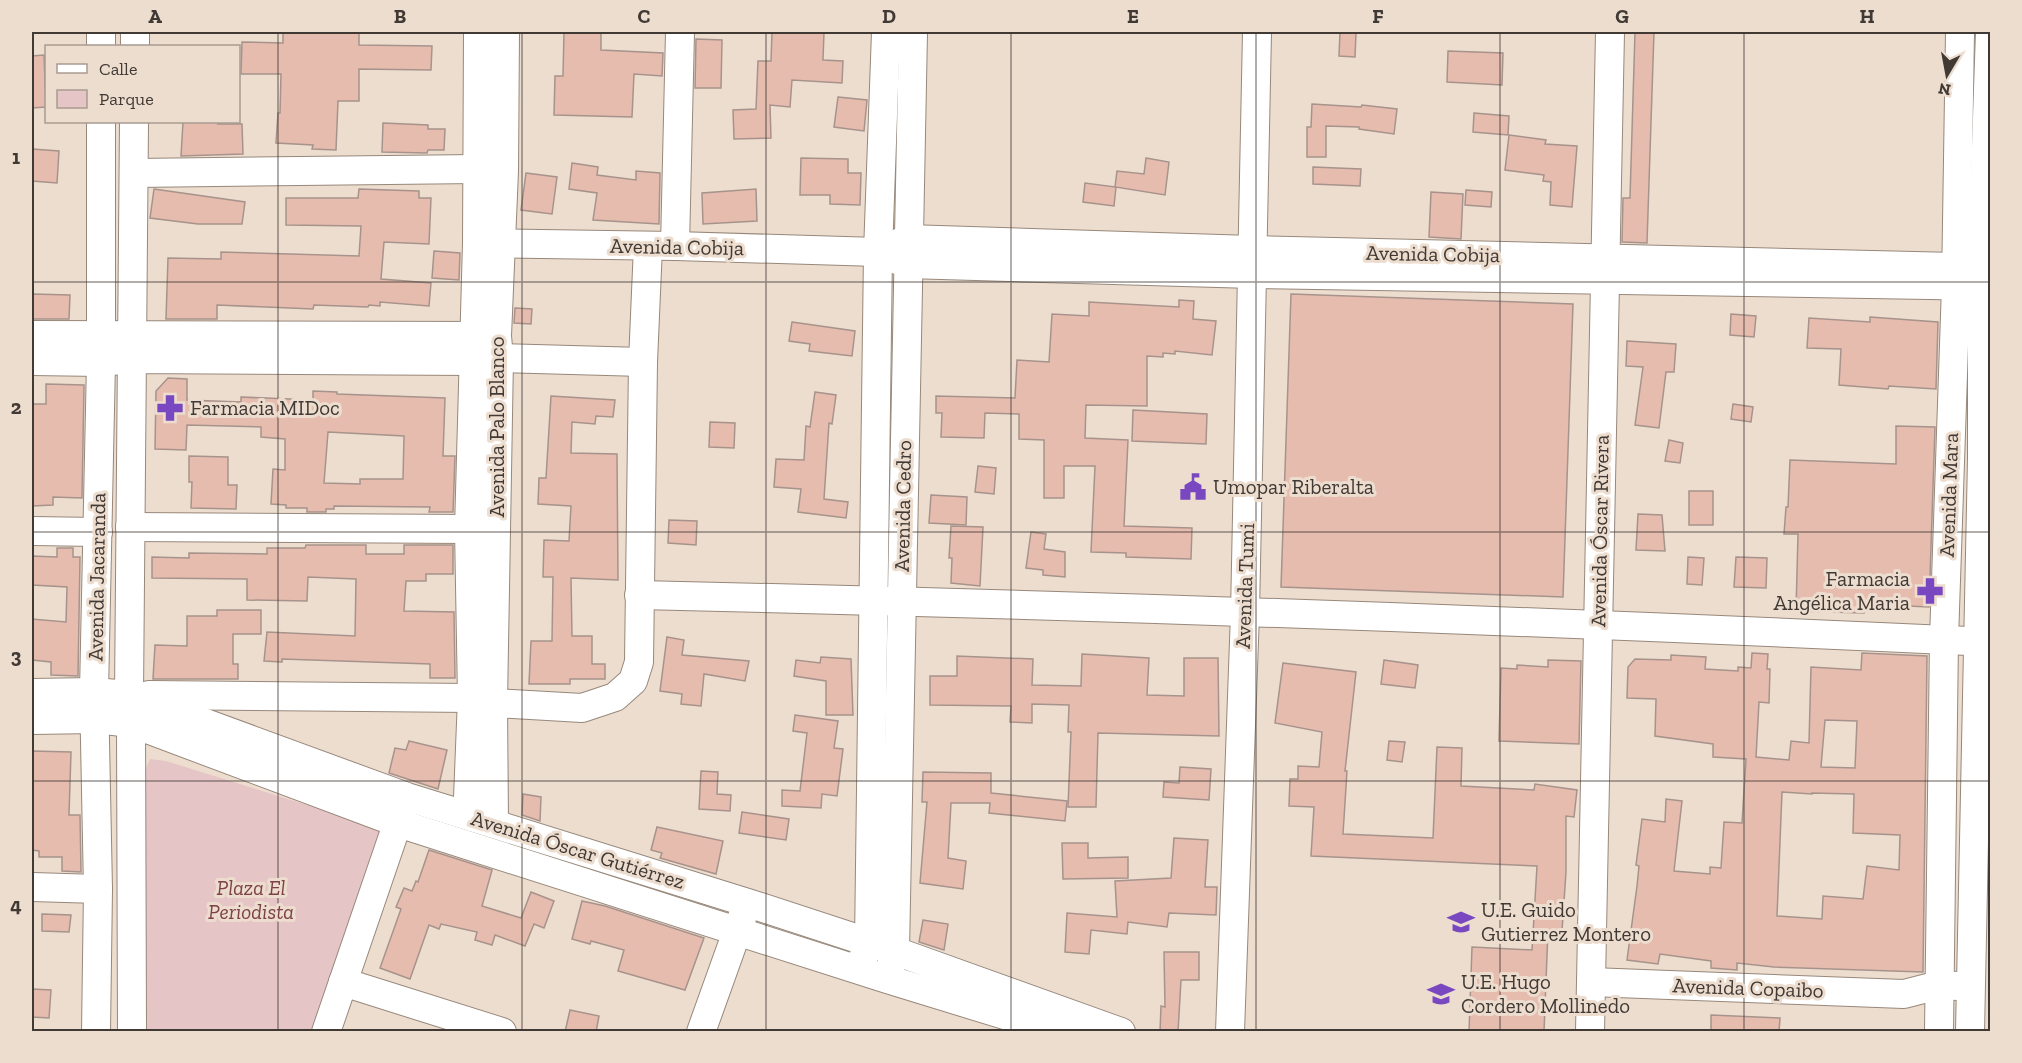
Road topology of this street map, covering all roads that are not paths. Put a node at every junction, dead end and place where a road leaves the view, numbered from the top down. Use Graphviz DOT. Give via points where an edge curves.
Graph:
graph roads {
  1 [pos="478,32"];
  2 [pos="505,32"];
  3 [pos="680,32"];
  4 [pos="886,32"];
  5 [pos="913,32"];
  6 [pos="1257,32"];
  7 [pos="1610,32"];
  8 [pos="1960,32"];
  9 [pos="1990,32"];
  10 [pos="101,123"];
  11 [pos="134,123"];
  12 [pos="478,169"];
  13 [pos="134,173"];
  14 [pos="489,243"];
  15 [pos="661,246"];
  16 [pos="878,252"];
  17 [pos="907,252"];
  18 [pos="1253,262"];
  19 [pos="1605,269"];
  20 [pos="1976,275"];
  21 [pos="32,335"];
  22 [pos="131,347"];
  23 [pos="101,348"];
  24 [pos="486,348"];
  25 [pos="32,361"];
  26 [pos="643,362"];
  27 [pos="1986,458"];
  28 [pos="130,527"];
  29 [pos="469,529"];
  30 [pos="32,531"];
  31 [pos="98,532"];
  32 [pos="639,595"];
  33 [pos="888,600"];
  34 [pos="1245,613"];
  35 [pos="1599,625"];
  36 [pos="1944,639"];
  37 [pos="1984,641"];
  38 [pos="32,693"];
  39 [pos="483,701"];
  40 [pos="95,705"];
  41 [pos="130,709"];
  42 [pos="32,720"];
  43 [pos="403,810"];
  44 [pos="464,814"];
  45 [pos="494,823"];
  46 [pos="32,887"];
  47 [pos="98,889"];
  48 [pos="748,903"];
  49 [pos="737,930"];
  50 [pos="874,954"];
  51 [pos="343,982"];
  52 [pos="1591,982"];
  53 [pos="1979,1005"];
  54 [pos="1939,1009"];
  55 [pos="1084,1026"];
  56 [pos="96,1032"];
  57 [pos="132,1032"];
  58 [pos="326,1032"];
  59 [pos="502,1032"];
  60 [pos="701,1032"];
  61 [pos="1060,1032"];
  62 [pos="1121,1032"];
  63 [pos="1230,1032"];
  64 [pos="1590,1032"];
  1 -- 12 [label="street, Avenida Palo Blanco"];
  2 -- 14 [label="street, Avenida Palo Blanco" via="504,171"];
  3 -- 15 [label="street"];
  4 -- 16 [label="street, Avenida Cedro"];
  5 -- 17 [label="street, Avenida Cedro"];
  6 -- 18 [label="street, Avenida Tumi"];
  7 -- 19 [label="street, Avenida Óscar Rivera"];
  8 -- 20 [label="street, Avenida Mara"];
  9 -- 20 [label="street, Avenida Mara"];
  10 -- 23 [label="street, Avenida Jacaranda"];
  11 -- 13 [label="street, Avenida Jacaranda"];
  12 -- 13 [label="street"];
  12 -- 14 [label="street, Avenida Palo Blanco"];
  13 -- 22 [label="street, Avenida Jacaranda"];
  14 -- 15 [label="street, Avenida Cobija"];
  14 -- 24 [label="street, Avenida Palo Blanco"];
  15 -- 16 [label="street, Avenida Cobija"];
  15 -- 26 [label="street"];
  16 -- 17 [label="street, Avenida Cobija"];
  16 -- 33 [label="street, Avenida Cedro"];
  17 -- 18 [label="street, Avenida Cobija"];
  17 -- 33 [label="street, Avenida Cedro"];
  18 -- 19 [label="street, Avenida Cobija"];
  18 -- 34 [label="street, Avenida Tumi"];
  19 -- 20 [label="street, Avenida Cobija"];
  19 -- 35 [label="street, Avenida Óscar Rivera"];
  20 -- 27 [label="street, Avenida Mara"];
  20 -- 36 [label="street, Avenida Mara"];
  21 -- 23 [label="street"];
  22 -- 23 [label="street"];
  22 -- 24 [label="street"];
  22 -- 28 [label="street, Avenida Jacaranda"];
  23 -- 25 [label="street"];
  23 -- 31 [label="street, Avenida Jacaranda"];
  24 -- 26 [label="street"];
  24 -- 29 [label="street, Avenida Palo Blanco"];
  24 -- 39 [label="street, Avenida Palo Blanco"];
  26 -- 32 [label="street"];
  27 -- 37 [label="street, Avenida Mara"];
  28 -- 29 [label="street"];
  28 -- 41 [label="street, Avenida Jacaranda"];
  29 -- 39 [label="street, Avenida Palo Blanco"];
  30 -- 31 [label="street"];
  31 -- 40 [label="street, Avenida Jacaranda"];
  32 -- 33 [label="street"];
  32 -- 39 [label="street" via="639,662 633,681 615,698 582,708"];
  33 -- 34 [label="street"];
  33 -- 50 [label="street, Avenida Cedro"];
  34 -- 35 [label="street"];
  34 -- 63 [label="street, Avenida Tumi"];
  35 -- 36 [label="street"];
  35 -- 52 [label="street, Avenida Óscar Rivera"];
  36 -- 37 [label="street"];
  36 -- 54 [label="street, Avenida Mara"];
  37 -- 53 [label="street, Avenida Mara"];
  38 -- 40 [label="street, Avenida Óscar Gutiérrez"];
  39 -- 41 [label="street"];
  39 -- 44 [label="street, Avenida Palo Blanco"];
  39 -- 45 [label="street, Avenida Palo Blanco"];
  40 -- 41 [label="street, Avenida Óscar Gutiérrez"];
  40 -- 42 [label="street, Avenida Óscar Gutiérrez"];
  40 -- 47 [label="street, Avenida Jacaranda"];
  41 -- 43 [label="street, Avenida Óscar Gutiérrez"];
  41 -- 57 [label="street, Avenida Jacaranda"];
  43 -- 44 [label="street, Avenida Óscar Gutiérrez"];
  43 -- 49 [label="street, Avenida Óscar Gutiérrez"];
  43 -- 51 [label="street"];
  44 -- 45 [label="street, Avenida Óscar Gutiérrez"];
  45 -- 48 [label="street, Avenida Óscar Gutiérrez"];
  46 -- 47 [label="street"];
  47 -- 56 [label="street, Avenida Jacaranda"];
  48 -- 49 [label="street"];
  48 -- 50 [label="street, Avenida Óscar Gutiérrez"];
  49 -- 50 [label="street, Avenida Óscar Gutiérrez"];
  49 -- 60 [label="street"];
  50 -- 55 [label="street, Avenida Óscar Gutiérrez"];
  50 -- 61 [label="street, Avenida Óscar Gutiérrez" via="887,978"];
  51 -- 58 [label="street"];
  51 -- 59 [label="street"];
  52 -- 54 [label="street, Avenida Copaibo" via="1904,994"];
  52 -- 64 [label="street, Avenida Óscar Rivera"];
  53 -- 54 [label="street, Avenida Copaibo"];
  55 -- 62 [label="street, Avenida Óscar Gutiérrez"];
}
